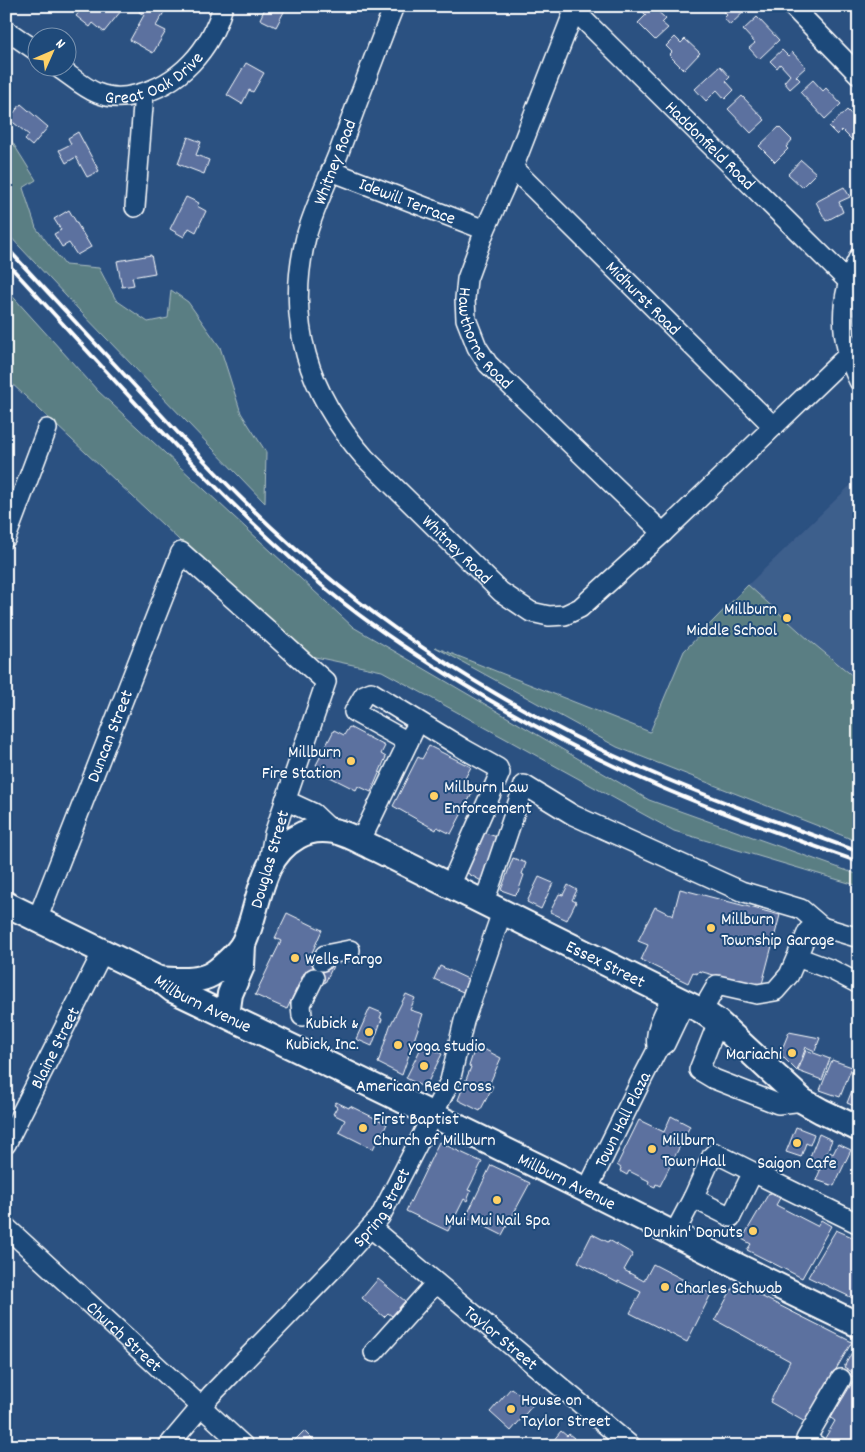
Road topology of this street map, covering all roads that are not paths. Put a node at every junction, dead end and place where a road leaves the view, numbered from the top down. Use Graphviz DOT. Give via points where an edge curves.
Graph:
graph roads {
  1 [pos="223,6"];
  2 [pos="394,6"];
  3 [pos="792,6"];
  4 [pos="575,8"];
  5 [pos="6,30"];
  6 [pos="28,45"];
  7 [pos="859,75"];
  8 [pos="74,78"];
  9 [pos="144,93"];
  10 [pos="513,168"];
  11 [pos="331,171"];
  12 [pos="135,207"];
  13 [pos="485,230"];
  14 [pos="859,257"];
  15 [pos="848,281"];
  16 [pos="848,355"];
  17 [pos="859,381"];
  18 [pos="773,426"];
  19 [pos="47,429"];
  20 [pos="663,533"];
  21 [pos="6,538"];
  22 [pos="326,682"];
  23 [pos="420,722"];
  24 [pos="408,742"];
  25 [pos="285,800"];
  26 [pos="332,831"];
  27 [pos="360,842"];
  28 [pos="267,872"];
  29 [pos="450,886"];
  30 [pos="6,904"];
  31 [pos="493,907"];
  32 [pos="38,920"];
  33 [pos="822,927"];
  34 [pos="859,938"];
  35 [pos="243,944"];
  36 [pos="350,950"];
  37 [pos="103,951"];
  38 [pos="797,957"];
  39 [pos="159,979"];
  40 [pos="859,984"];
  41 [pos="695,1008"];
  42 [pos="227,1016"];
  43 [pos="302,1016"];
  44 [pos="803,1101"];
  45 [pos="432,1114"];
  46 [pos="859,1129"];
  47 [pos="6,1144"];
  48 [pos="753,1172"];
  49 [pos="587,1190"];
  50 [pos="693,1198"];
  51 [pos="859,1224"];
  52 [pos="6,1227"];
  53 [pos="372,1228"];
  54 [pos="674,1234"];
  55 [pos="436,1283"];
  56 [pos="859,1325"];
  57 [pos="374,1352"];
  58 [pos="841,1379"];
  59 [pos="201,1406"];
  60 [pos="168,1446"];
  61 [pos="244,1446"];
  62 [pos="631,1446"];
  63 [pos="817,1446"];
  1 -- 9 [label="street, Great Oak Drive" via="215,29 194,61 177,76"];
  2 -- 11 [label="street, Whitney Road"];
  3 -- 7 [label="street"];
  4 -- 10 [label="street, Hawthorne Road"];
  4 -- 15 [label="street, Haddonfield Road"];
  5 -- 6 [label="street"];
  8 -- 9 [label="street, Great Oak Drive" via="97,93 120,97"];
  9 -- 12 [label="street"];
  10 -- 13 [label="street, Hawthorne Road"];
  10 -- 18 [label="street, Midhurst Road"];
  11 -- 13 [label="street, Idewill Terrace"];
  11 -- 20 [label="street, Whitney Road" via="312,220 302,259 301,331 313,377 323,399 365,458 501,592 531,612 565,615 580,608"];
  13 -- 20 [label="street, Hawthorne Road" via="467,279 464,299 466,319 477,347 497,373"];
  14 -- 15 [label="street"];
  15 -- 16 [label="street" via="842,318"];
  16 -- 17 [label="street"];
  16 -- 18 [label="street, Whitney Road"];
  18 -- 20 [label="street, Whitney Road"];
  19 -- 21 [label="street"];
  22 -- 25 [label="street, Douglas Street"];
  22 -- 32 [label="street, Duncan Street" via="181,552"];
  23 -- 24 [label="street"];
  23 -- 24 [label="street" via="371,692 364,695 354,712"];
  23 -- 29 [label="street" via="498,768 500,773"];
  24 -- 27 [label="street"];
  25 -- 26 [label="street, Essex Street" via="313,813"];
  25 -- 28 [label="street, Douglas Street"];
  26 -- 27 [label="main road, Essex Street"];
  26 -- 28 [label="main road, Essex Street" via="304,833 290,841 275,854"];
  27 -- 29 [label="main road, Essex Street"];
  28 -- 35 [label="main road, Douglas Street"];
  29 -- 31 [label="main road, Essex Street"];
  30 -- 32 [label="main road, Millburn Avenue"];
  31 -- 33 [label="street, Spring Street" via="489,888 524,785 573,815 741,891 801,910"];
  31 -- 41 [label="main road, Essex Street"];
  31 -- 45 [label="street, Spring Street" via="450,1081"];
  32 -- 37 [label="main road, Millburn Avenue"];
  33 -- 34 [label="street"];
  33 -- 38 [label="street" via="808,931"];
  35 -- 39 [label="main road, Douglas Street" via="209,976 189,980"];
  35 -- 42 [label="main road" via="242,966 230,994"];
  36 -- 43 [label="street" via="324,955 301,1004"];
  37 -- 39 [label="main road, Millburn Avenue"];
  37 -- 47 [label="street, Blaine Street"];
  38 -- 40 [label="street"];
  38 -- 41 [label="street" via="789,975 776,991 758,994 717,985"];
  39 -- 42 [label="main road, Millburn Avenue" via="173,990"];
  41 -- 44 [label="main road, Essex Street"];
  41 -- 44 [label="street" via="698,1070 778,1104"];
  41 -- 49 [label="street, Town Hall Plaza" via="658,1050"];
  42 -- 45 [label="main road, Millburn Avenue"];
  44 -- 46 [label="main road, Essex Street"];
  45 -- 49 [label="main road, Millburn Avenue"];
  45 -- 53 [label="street, Spring Street" via="387,1205"];
  48 -- 50 [label="street" via="731,1217"];
  48 -- 50 [label="street" via="715,1153"];
  48 -- 51 [label="street"];
  49 -- 54 [label="main road, Millburn Avenue"];
  50 -- 54 [label="street"];
  52 -- 59 [label="street, Church Street"];
  53 -- 55 [label="street, Taylor Street"];
  53 -- 59 [label="street, Spring Street"];
  54 -- 56 [label="main road, Millburn Avenue"];
  55 -- 57 [label="street"];
  55 -- 62 [label="street, Taylor Street"];
  58 -- 63 [label="street" via="806,1439"];
  59 -- 60 [label="street, Spring Street"];
  59 -- 61 [label="street, Church Street"];
}
